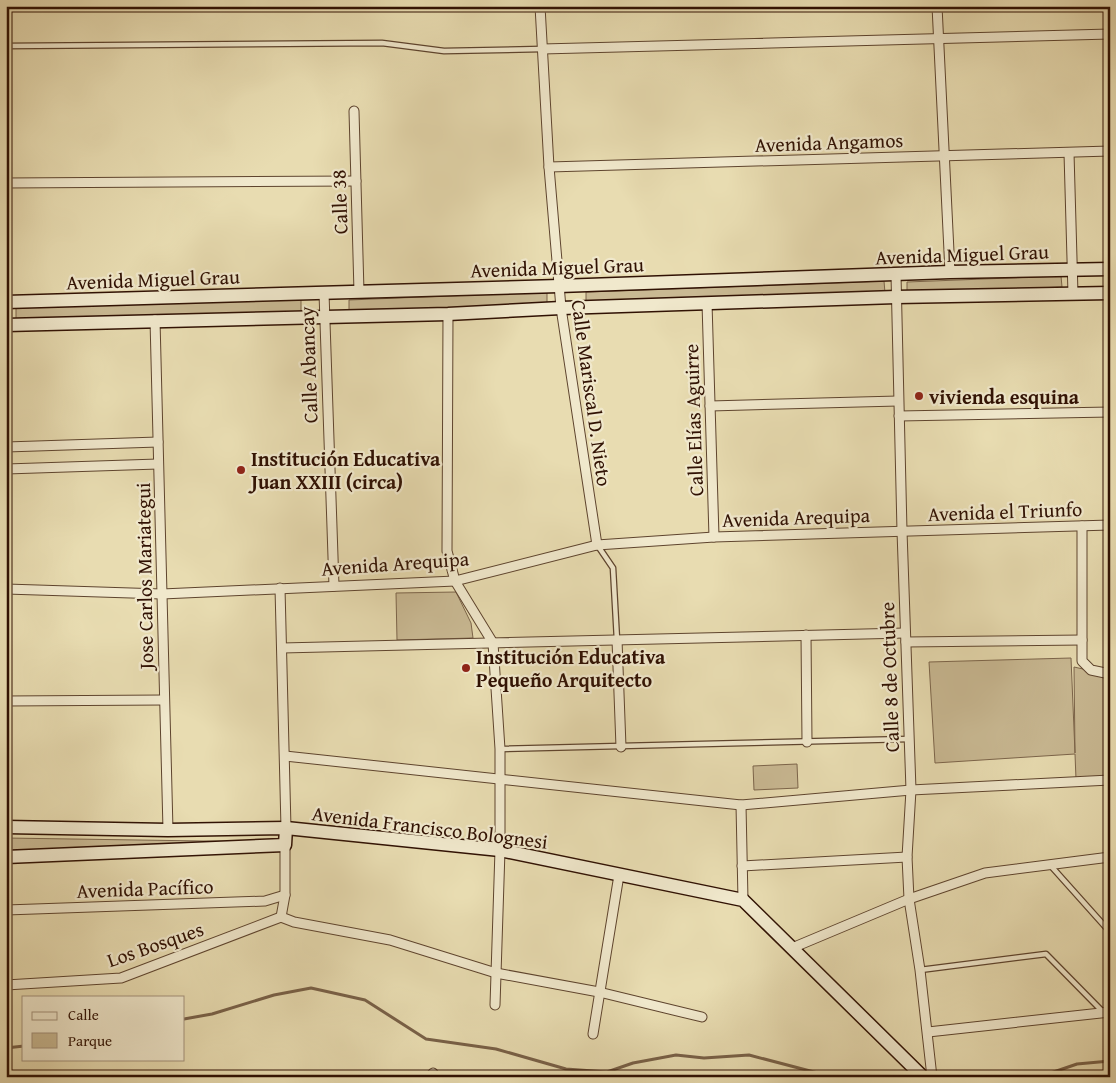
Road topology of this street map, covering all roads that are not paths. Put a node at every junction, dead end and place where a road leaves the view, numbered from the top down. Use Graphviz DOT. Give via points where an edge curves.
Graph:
graph roads {
  1 [pos="540,6"];
  2 [pos="937,6"];
  3 [pos="1110,34"];
  4 [pos="939,39"];
  5 [pos="6,46"];
  6 [pos="542,49"];
  7 [pos="354,111"];
  8 [pos="1069,152"];
  9 [pos="1110,152"];
  10 [pos="943,156"];
  11 [pos="550,167"];
  12 [pos="356,181"];
  13 [pos="6,183"];
  14 [pos="1110,269"];
  15 [pos="1072,270"];
  16 [pos="950,272"];
  17 [pos="896,274"];
  18 [pos="559,286"];
  19 [pos="359,292"];
  20 [pos="324,293"];
  21 [pos="1110,293"];
  22 [pos="1073,294"];
  23 [pos="896,297"];
  24 [pos="6,302"];
  25 [pos="706,303"];
  26 [pos="561,308"];
  27 [pos="448,314"];
  28 [pos="324,317"];
  29 [pos="155,320"];
  30 [pos="6,325"];
  31 [pos="898,401"];
  32 [pos="710,406"];
  33 [pos="1110,412"];
  34 [pos="899,416"];
  35 [pos="158,442"];
  36 [pos="6,447"];
  37 [pos="158,464"];
  38 [pos="6,469"];
  39 [pos="1110,525"];
  40 [pos="1082,526"];
  41 [pos="902,531"];
  42 [pos="714,537"];
  43 [pos="597,545"];
  44 [pos="455,581"];
  45 [pos="334,586"];
  46 [pos="6,588"];
  47 [pos="280,588"];
  48 [pos="162,594"];
  49 [pos="806,635"];
  50 [pos="905,637"];
  51 [pos="617,640"];
  52 [pos="1082,640"];
  53 [pos="493,642"];
  54 [pos="282,648"];
  55 [pos="1110,674"];
  56 [pos="164,700"];
  57 [pos="6,701"];
  58 [pos="909,739"];
  59 [pos="807,742"];
  60 [pos="621,747"];
  61 [pos="500,749"];
  62 [pos="285,756"];
  63 [pos="500,779"];
  64 [pos="1110,780"];
  65 [pos="911,790"];
  66 [pos="741,805"];
  67 [pos="6,827"];
  68 [pos="286,828"];
  69 [pos="168,830"];
  70 [pos="285,845"];
  71 [pos="500,850"];
  72 [pos="6,857"];
  73 [pos="907,857"];
  74 [pos="1110,857"];
  75 [pos="1050,864"];
  76 [pos="742,866"];
  77 [pos="619,875"];
  78 [pos="285,895"];
  79 [pos="909,899"];
  80 [pos="742,900"];
  81 [pos="6,910"];
  82 [pos="281,917"];
  83 [pos="1110,932"];
  84 [pos="792,948"];
  85 [pos="920,970"];
  86 [pos="496,973"];
  87 [pos="6,985"];
  88 [pos="599,992"];
  89 [pos="495,1005"];
  90 [pos="1107,1012"];
  91 [pos="702,1017"];
  92 [pos="928,1032"];
  93 [pos="592,1034"];
  94 [pos="923,1077"];
  95 [pos="932,1077"];
  1 -- 6 [label="street, Calle Mariscal D. Nieto"];
  2 -- 4 [label="street"];
  3 -- 4 [label="street"];
  4 -- 6 [label="street"];
  4 -- 10 [label="street"];
  5 -- 6 [label="lane" via="382,43 444,50"];
  6 -- 11 [label="street, Calle Mariscal D. Nieto"];
  7 -- 12 [label="street, Calle 38"];
  8 -- 9 [label="street, Avenida Angamos"];
  8 -- 10 [label="street, Avenida Angamos"];
  8 -- 15 [label="street"];
  10 -- 11 [label="street, Avenida Angamos"];
  10 -- 16 [label="street"];
  11 -- 18 [label="street, Calle Mariscal D. Nieto"];
  12 -- 13 [label="street"];
  12 -- 19 [label="street, Calle 38"];
  14 -- 15 [label="street, Avenida Miguel Grau"];
  15 -- 16 [label="street, Avenida Miguel Grau"];
  15 -- 22 [label="street"];
  16 -- 17 [label="street, Avenida Miguel Grau"];
  17 -- 18 [label="street, Avenida Miguel Grau"];
  17 -- 23 [label="street, Calle 8 de Octubre"];
  18 -- 19 [label="street, Avenida Miguel Grau"];
  18 -- 26 [label="street, Calle Mariscal D. Nieto"];
  19 -- 20 [label="street, Avenida Miguel Grau"];
  20 -- 24 [label="street, Avenida Miguel Grau"];
  20 -- 28 [label="street, Calle Abancay"];
  21 -- 22 [label="street, Avenida Miguel Grau"];
  22 -- 23 [label="street, Avenida Miguel Grau"];
  23 -- 25 [label="street, Avenida Miguel Grau"];
  23 -- 31 [label="street, Calle 8 de Octubre"];
  25 -- 26 [label="street, Avenida Miguel Grau"];
  25 -- 32 [label="street, Calle Elías Aguirre"];
  26 -- 27 [label="street, Avenida Miguel Grau"];
  26 -- 43 [label="street, Calle Mariscal D. Nieto"];
  27 -- 28 [label="street, Avenida Miguel Grau"];
  27 -- 44 [label="street" via="447,551"];
  28 -- 29 [label="street, Avenida Miguel Grau"];
  28 -- 45 [label="street, Calle Abancay"];
  29 -- 30 [label="street, Avenida Miguel Grau"];
  29 -- 35 [label="street, Jose Carlos Mariategui"];
  31 -- 32 [label="street"];
  31 -- 34 [label="street, Calle 8 de Octubre"];
  32 -- 42 [label="street, Calle Elías Aguirre"];
  33 -- 34 [label="street"];
  34 -- 41 [label="street, Calle 8 de Octubre"];
  35 -- 36 [label="street"];
  35 -- 37 [label="street, Jose Carlos Mariategui"];
  37 -- 38 [label="street"];
  37 -- 48 [label="street, Jose Carlos Mariategui"];
  39 -- 40 [label="street, Avenida el Triunfo"];
  40 -- 41 [label="street, Avenida el Triunfo"];
  40 -- 52 [label="street"];
  41 -- 42 [label="street, Avenida Arequipa"];
  41 -- 50 [label="street, Calle 8 de Octubre"];
  42 -- 43 [label="street, Avenida Arequipa"];
  43 -- 44 [label="street, Avenida Arequipa"];
  43 -- 51 [label="lane" via="613,568"];
  44 -- 45 [label="street, Avenida Arequipa"];
  44 -- 53 [label="street"];
  45 -- 47 [label="street, Avenida Arequipa"];
  46 -- 48 [label="street, Avenida Arequipa"];
  47 -- 48 [label="street, Avenida Arequipa"];
  47 -- 54 [label="street"];
  48 -- 56 [label="street, Jose Carlos Mariategui"];
  49 -- 50 [label="street"];
  49 -- 51 [label="street"];
  49 -- 59 [label="street"];
  50 -- 52 [label="street"];
  50 -- 58 [label="street, Calle 8 de Octubre"];
  51 -- 53 [label="street"];
  51 -- 60 [label="street"];
  52 -- 55 [label="street" via="1082,661 1091,670"];
  53 -- 54 [label="street"];
  53 -- 61 [label="street"];
  54 -- 62 [label="street"];
  56 -- 57 [label="street"];
  56 -- 69 [label="street, Jose Carlos Mariategui"];
  58 -- 59 [label="lane"];
  58 -- 65 [label="street, Calle 8 de Octubre"];
  59 -- 60 [label="lane"];
  60 -- 61 [label="lane"];
  61 -- 63 [label="street"];
  62 -- 63 [label="street"];
  62 -- 68 [label="street"];
  63 -- 66 [label="street"];
  63 -- 71 [label="street"];
  64 -- 65 [label="street"];
  65 -- 66 [label="street"];
  65 -- 73 [label="street, Calle 8 de Octubre"];
  66 -- 76 [label="street"];
  67 -- 69 [label="street, Avenida Francisco Bolognesi"];
  68 -- 69 [label="street, Avenida Francisco Bolognesi"];
  68 -- 70 [label="street"];
  68 -- 71 [label="street, Avenida Francisco Bolognesi"];
  70 -- 72 [label="street"];
  70 -- 78 [label="street"];
  71 -- 77 [label="street, Avenida Francisco Bolognesi"];
  71 -- 86 [label="street"];
  73 -- 76 [label="street"];
  73 -- 79 [label="street, Calle 8 de Octubre"];
  74 -- 75 [label="street"];
  75 -- 79 [label="street" via="985,873"];
  75 -- 83 [label="lane"];
  76 -- 80 [label="street"];
  77 -- 80 [label="street, Avenida Francisco Bolognesi"];
  77 -- 88 [label="street"];
  78 -- 81 [label="street, Avenida Pacífico" via="264,901"];
  78 -- 82 [label="street"];
  79 -- 84 [label="street"];
  79 -- 85 [label="street, Calle 8 de Octubre"];
  80 -- 84 [label="street"];
  82 -- 86 [label="street" via="390,940"];
  82 -- 87 [label="street, Los Bosques" via="121,978"];
  84 -- 94 [label="street"];
  85 -- 90 [label="lane" via="1046,954"];
  85 -- 92 [label="street, Calle 8 de Octubre"];
  86 -- 88 [label="street"];
  86 -- 89 [label="street"];
  88 -- 91 [label="street"];
  88 -- 93 [label="street"];
  90 -- 92 [label="street"];
  92 -- 95 [label="street, Calle 8 de Octubre"];
}
